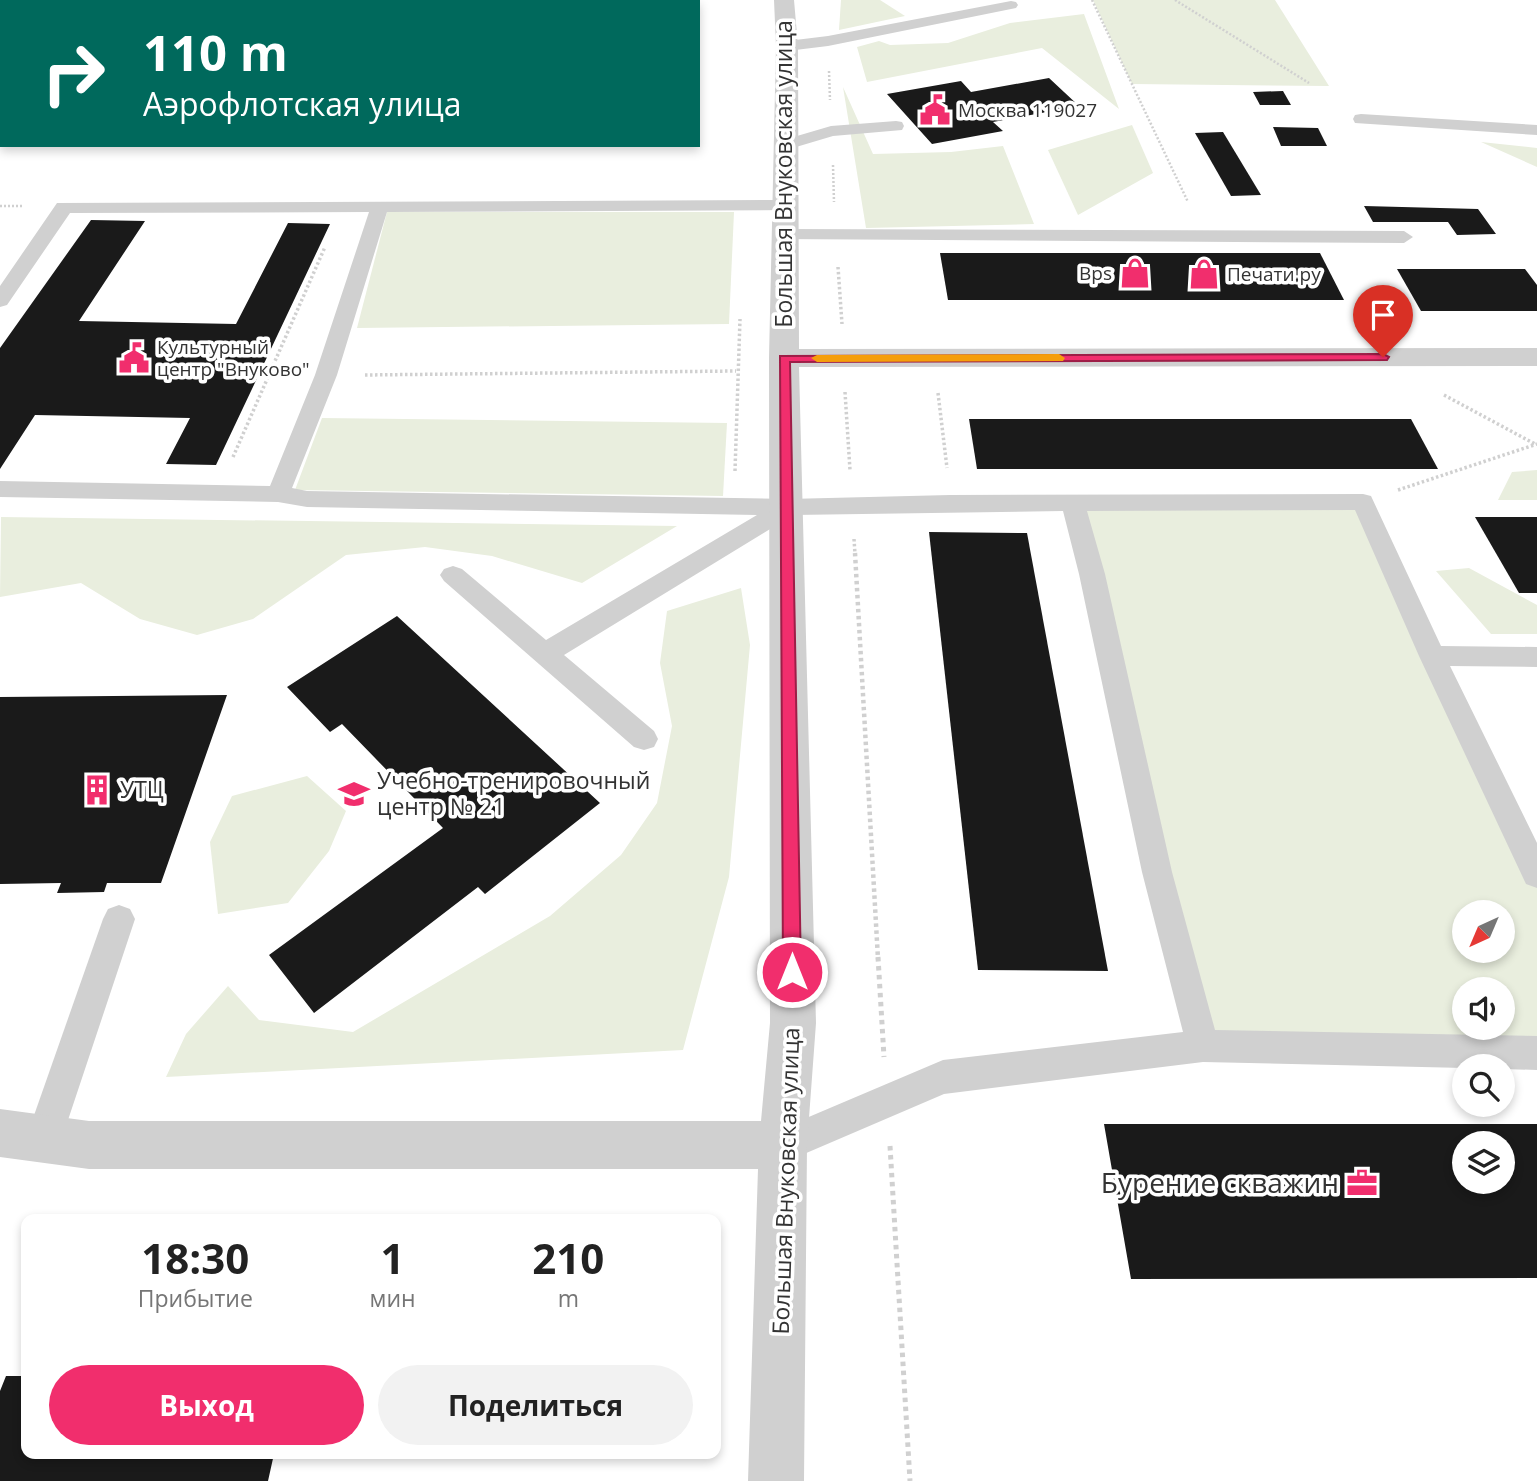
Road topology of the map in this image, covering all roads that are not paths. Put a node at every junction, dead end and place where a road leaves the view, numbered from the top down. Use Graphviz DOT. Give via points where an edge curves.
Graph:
graph roads {
  1 [pos="784,0"];
  2 [pos="1011,5"];
  3 [pos="787,46"];
  4 [pos="1361,119"];
  5 [pos="896,126"];
  6 [pos="1537,130"];
  7 [pos="786,145"];
  8 [pos="380,206"];
  9 [pos="785,206"];
  10 [pos="785,235"];
  11 [pos="1404,237"];
  12 [pos="0,301"];
  13 [pos="1537,357"];
  14 [pos="784,358"];
  15 [pos="0,489"];
  16 [pos="278,494"];
  17 [pos="1073,503"];
  18 [pos="788,507"];
  19 [pos="453,575"];
  20 [pos="545,653"];
  21 [pos="1432,656"];
  22 [pos="1537,657"];
  23 [pos="644,739"];
  24 [pos="1537,874"];
  25 [pos="119,919"];
  26 [pos="1203,1046"];
  27 [pos="1537,1053"];
  28 [pos="12,1138"];
  29 [pos="783,1145"];
  30 [pos="776,1481"];
  1 -- 3 [label="street, Большая Внуковская улица"];
  2 -- 3 [label="lane"];
  3 -- 7 [label="street, Большая Внуковская улица"];
  4 -- 6 [label="lane"];
  5 -- 7 [label="lane" via="831,131"];
  7 -- 9 [label="street, Большая Внуковская улица"];
  8 -- 9 [label="lane"];
  8 -- 12 [label="lane" via="64,207"];
  8 -- 16 [label="lane" via="326,375"];
  9 -- 10 [label="street, Большая Внуковская улица"];
  10 -- 11 [label="lane"];
  10 -- 14 [label="street, Большая Внуковская улица"];
  13 -- 14 [label="street"];
  14 -- 18 [label="street, Большая Внуковская улица"];
  15 -- 16 [label="lane"];
  16 -- 18 [label="lane" via="307,499"];
  17 -- 18 [label="lane"];
  17 -- 21 [label="lane" via="1363,502"];
  17 -- 26 [label="lane" via="1157,872"];
  18 -- 20 [label="lane"];
  18 -- 29 [label="street, Большая Внуковская улица" via="793,1023"];
  19 -- 20 [label="lane"];
  20 -- 23 [label="lane"];
  21 -- 22 [label="lane"];
  21 -- 24 [label="lane"];
  25 -- 28 [label="lane"];
  26 -- 27 [label="lane"];
  26 -- 29 [label="lane" via="943,1077"];
  28 -- 29 [label="street" via="89,1145"];
  29 -- 30 [label="street, Большая Внуковская улица"];
}
